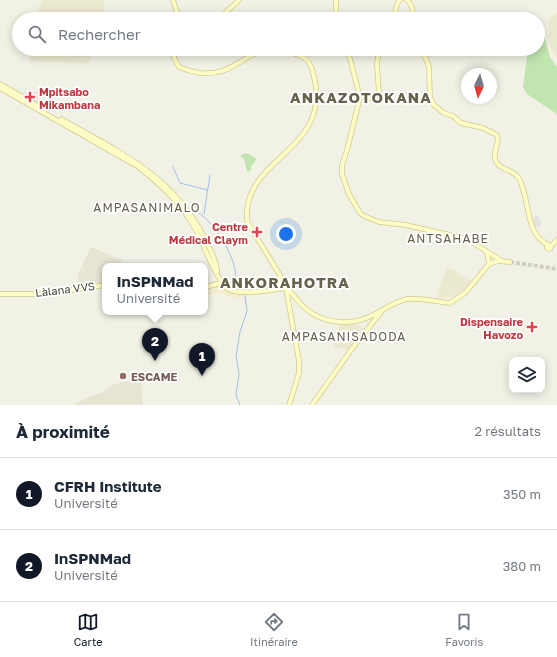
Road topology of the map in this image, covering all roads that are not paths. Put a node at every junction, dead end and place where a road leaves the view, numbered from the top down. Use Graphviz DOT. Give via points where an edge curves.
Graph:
graph roads {
  1 [pos="173,0"];
  2 [pos="239,0"];
  3 [pos="336,0"];
  4 [pos="400,0"];
  5 [pos="407,0"];
  6 [pos="177,12"];
  7 [pos="226,12"];
  8 [pos="336,12"];
  9 [pos="395,12"];
  10 [pos="413,12"];
  11 [pos="174,56"];
  12 [pos="251,56"];
  13 [pos="302,56"];
  14 [pos="349,56"];
  15 [pos="378,56"];
  16 [pos="425,56"];
  17 [pos="0,84"];
  18 [pos="0,88"];
  19 [pos="360,97"];
  20 [pos="557,240"];
  21 [pos="486,252"];
  22 [pos="502,261"];
  23 [pos="510,262"];
  24 [pos="492,263"];
  25 [pos="217,273"];
  26 [pos="280,276"];
  27 [pos="221,283"];
  28 [pos="102,285"];
  29 [pos="208,286"];
  30 [pos="285,287"];
  31 [pos="271,289"];
  32 [pos="263,290"];
  33 [pos="289,293"];
  34 [pos="0,294"];
  35 [pos="383,311"];
  36 [pos="369,317"];
  37 [pos="373,322"];
  38 [pos="289,405"];
  39 [pos="312,405"];
  1 -- 6 [label="street"];
  2 -- 7 [label="street"];
  3 -- 8 [label="street"];
  4 -- 9 [label="street" via="396,4"];
  5 -- 10 [label="street"];
  11 -- 12 [label="street" via="179,67 213,73 227,70"];
  13 -- 26 [label="street" via="309,62 316,86 312,119 303,136 257,182 249,201 247,220"];
  14 -- 19 [label="street"];
  15 -- 19 [label="street" via="379,94 372,98"];
  16 -- 20 [label="street" via="430,67 432,102 461,123 483,128 496,135 496,161 499,166 517,175 535,233 549,246"];
  17 -- 25 [label="street" via="154,175 180,200 194,219 211,250 217,265"];
  18 -- 25 [label="street" via="151,176 191,220"];
  19 -- 21 [label="street" via="342,165 342,174 349,194 360,213 379,222 406,225 467,239"];
  21 -- 22 [label="street"];
  21 -- 24 [label="street"];
  22 -- 23 [label="street"];
  22 -- 24 [label="street"];
  24 -- 35 [label="street" via="465,293 450,303 419,298 408,299 393,303"];
  25 -- 27 [label="street"];
  26 -- 30 [label="street"];
  26 -- 31 [label="street" via="280,282"];
  27 -- 29 [label="street"];
  27 -- 32 [label="street" via="235,291"];
  28 -- 34 [label="street, Làlana VVS" via="47,294"];
  30 -- 31 [label="street"];
  30 -- 32 [label="street"];
  30 -- 33 [label="street"];
  31 -- 32 [label="street"];
  33 -- 36 [label="street" via="312,313 330,321 356,322"];
  33 -- 38 [label="street" via="299,361 299,373"];
  35 -- 36 [label="street"];
  35 -- 37 [label="street"];
  36 -- 37 [label="street"];
  37 -- 39 [label="street"];
}
